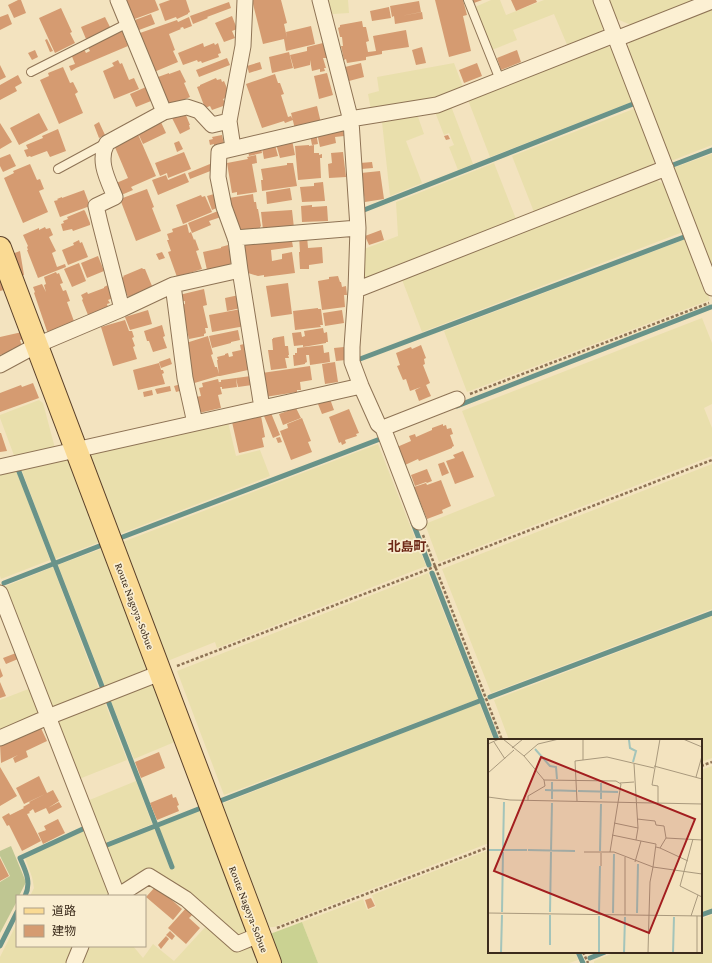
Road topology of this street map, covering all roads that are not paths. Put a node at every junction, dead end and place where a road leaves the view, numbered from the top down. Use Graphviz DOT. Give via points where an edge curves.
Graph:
graph roads {
  1 [pos="118,0"];
  2 [pos="245,0"];
  3 [pos="320,0"];
  4 [pos="468,0"];
  5 [pos="601,0"];
  6 [pos="712,1"];
  7 [pos="128,23"];
  8 [pos="615,37"];
  9 [pos="31,72"];
  10 [pos="500,80"];
  11 [pos="164,112"];
  12 [pos="350,120"];
  13 [pos="229,121"];
  14 [pos="107,143"];
  15 [pos="233,148"];
  16 [pos="666,168"];
  17 [pos="58,169"];
  18 [pos="358,228"];
  19 [pos="235,238"];
  20 [pos="0,248"];
  21 [pos="240,270"];
  22 [pos="173,285"];
  23 [pos="712,288"];
  24 [pos="356,290"];
  25 [pos="122,309"];
  26 [pos="37,345"];
  27 [pos="0,365"];
  28 [pos="361,386"];
  29 [pos="457,399"];
  30 [pos="262,408"];
  31 [pos="195,424"];
  32 [pos="383,428"];
  33 [pos="76,450"];
  34 [pos="0,467"];
  35 [pos="419,522"];
  36 [pos="0,593"];
  37 [pos="160,673"];
  38 [pos="48,717"];
  39 [pos="0,738"];
  40 [pos="117,895"];
  41 [pos="259,935"];
  42 [pos="81,947"];
  43 [pos="75,963"];
  44 [pos="270,963"];
  1 -- 7 [label="street"];
  2 -- 13 [label="street" via="244,46"];
  3 -- 12 [label="street"];
  4 -- 10 [label="lane"];
  5 -- 8 [label="street"];
  6 -- 8 [label="street"];
  7 -- 9 [label="lane"];
  7 -- 11 [label="street"];
  8 -- 10 [label="street"];
  8 -- 16 [label="street"];
  10 -- 12 [label="street" via="437,105"];
  11 -- 13 [label="street" via="187,107 198,111 212,125"];
  11 -- 14 [label="street"];
  12 -- 15 [label="street"];
  12 -- 18 [label="street"];
  13 -- 15 [label="street"];
  14 -- 17 [label="lane"];
  14 -- 25 [label="street" via="103,159 104,172 115,197 96,206"];
  15 -- 19 [label="street" via="219,152 218,177 224,207"];
  16 -- 23 [label="street"];
  16 -- 24 [label="street"];
  18 -- 19 [label="street"];
  18 -- 24 [label="street"];
  19 -- 21 [label="street"];
  20 -- 26 [label="main road, Route Nagoya-Sobue"];
  21 -- 22 [label="street"];
  21 -- 30 [label="street"];
  22 -- 25 [label="street"];
  22 -- 31 [label="street" via="185,378"];
  24 -- 28 [label="street" via="352,362"];
  25 -- 26 [label="street"];
  26 -- 27 [label="street"];
  26 -- 33 [label="main road, Route Nagoya-Sobue"];
  28 -- 30 [label="street"];
  28 -- 32 [label="street" via="378,424"];
  29 -- 32 [label="street"];
  30 -- 31 [label="street"];
  31 -- 33 [label="street"];
  32 -- 35 [label="street"];
  33 -- 34 [label="street"];
  33 -- 37 [label="main road, Route Nagoya-Sobue"];
  36 -- 38 [label="street"];
  37 -- 38 [label="street"];
  37 -- 41 [label="main road, Route Nagoya-Sobue"];
  38 -- 39 [label="street"];
  38 -- 40 [label="street"];
  40 -- 41 [label="street" via="149,876 186,900 237,944"];
  41 -- 44 [label="main road, Route Nagoya-Sobue"];
  42 -- 43 [label="street"];
}
